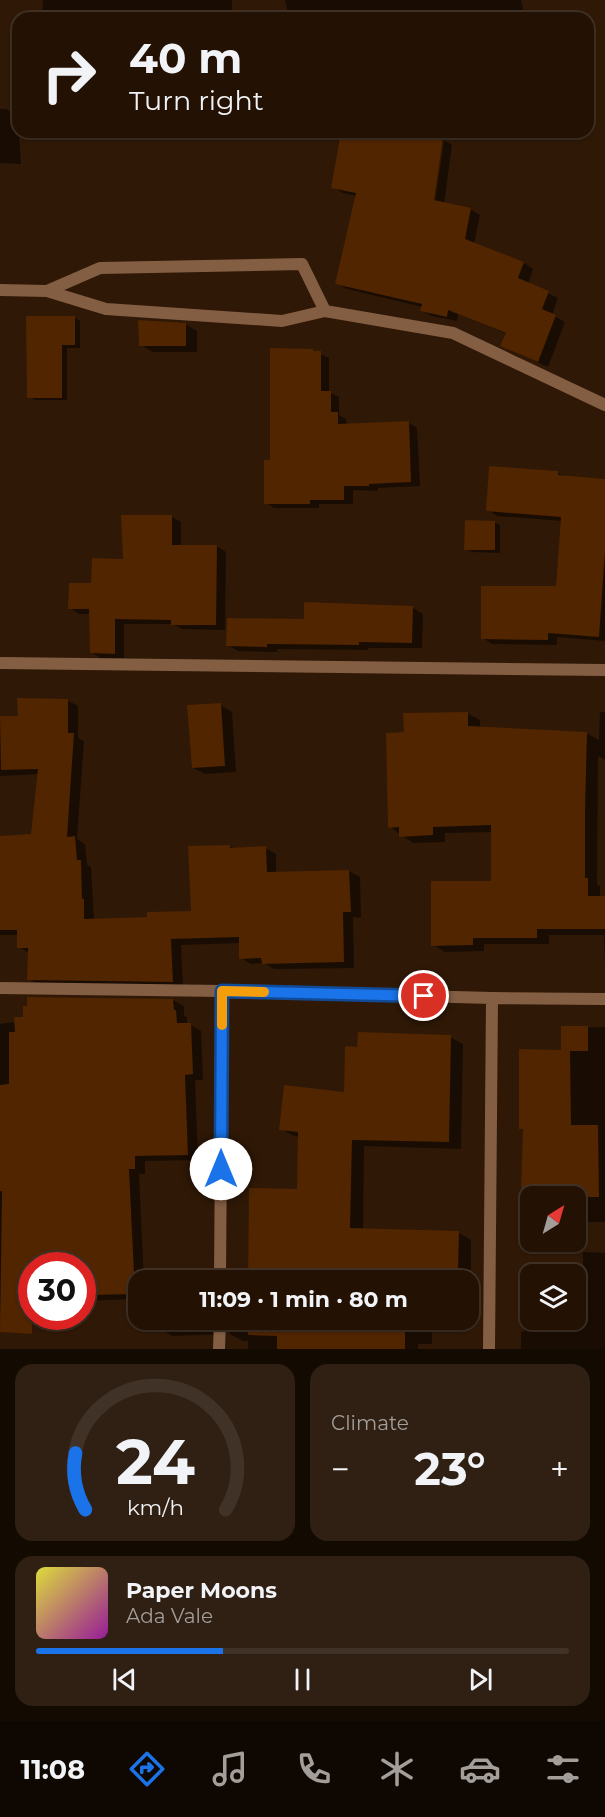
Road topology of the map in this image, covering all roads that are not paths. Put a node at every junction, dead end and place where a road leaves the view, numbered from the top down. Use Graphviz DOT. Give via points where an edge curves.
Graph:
graph roads {
  1 [pos="0,290"];
  2 [pos="47,291"];
  3 [pos="325,311"];
  4 [pos="605,405"];
  5 [pos="0,663"];
  6 [pos="605,670"];
  7 [pos="0,988"];
  8 [pos="222,991"];
  9 [pos="492,998"];
  10 [pos="605,999"];
  11 [pos="220,1270"];
  12 [pos="220,1330"];
  13 [pos="219,1349"];
  14 [pos="489,1349"];
  1 -- 2 [label="street"];
  2 -- 3 [label="street" via="118,310 282,321"];
  2 -- 3 [label="street" via="100,268 303,264"];
  3 -- 4 [label="street" via="453,333"];
  5 -- 6 [label="street"];
  7 -- 8 [label="street"];
  8 -- 9 [label="street"];
  8 -- 11 [label="street"];
  9 -- 10 [label="street"];
  9 -- 14 [label="street"];
  12 -- 13 [label="street"];
}
